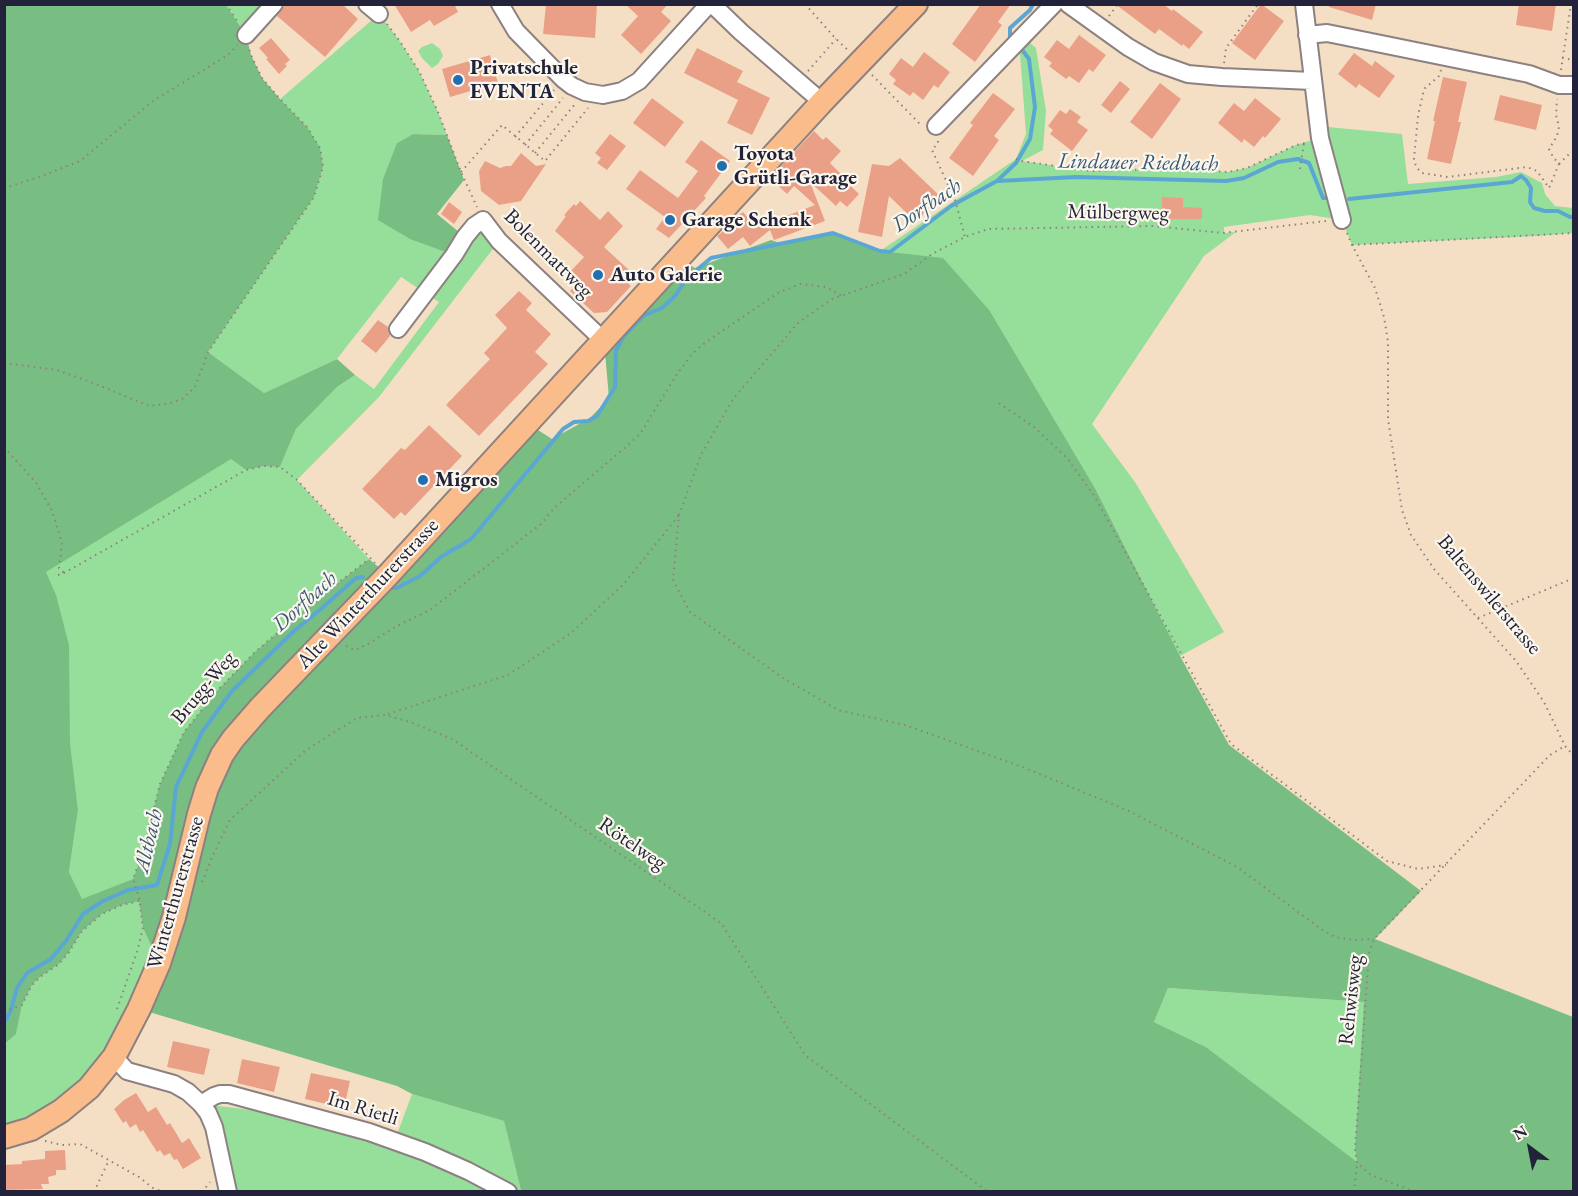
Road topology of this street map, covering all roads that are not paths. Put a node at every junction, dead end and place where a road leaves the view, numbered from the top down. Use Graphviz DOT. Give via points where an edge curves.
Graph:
graph roads {
  1 [pos="274,4"];
  2 [pos="500,4"];
  3 [pos="711,4"];
  4 [pos="916,4"];
  5 [pos="1054,4"];
  6 [pos="1068,4"];
  7 [pos="1304,4"];
  8 [pos="1307,34"];
  9 [pos="246,35"];
  10 [pos="1312,81"];
  11 [pos="1566,85"];
  12 [pos="822,102"];
  13 [pos="936,126"];
  14 [pos="1342,220"];
  15 [pos="398,329"];
  16 [pos="604,341"];
  17 [pos="260,708"];
  18 [pos="114,1057"];
  19 [pos="201,1104"];
  20 [pos="4,1137"];
  21 [pos="228,1191"];
  22 [pos="508,1191"];
  1 -- 9 [label="street"];
  2 -- 3 [label="street" via="516,31 578,88 603,95 622,91 639,81"];
  3 -- 12 [label="street"];
  4 -- 12 [label="main road, Alte Winterthurerstrasse"];
  5 -- 13 [label="street"];
  6 -- 10 [label="street" via="1128,47 1154,62 1188,74"];
  7 -- 8 [label="street"];
  8 -- 10 [label="street"];
  8 -- 11 [label="street" via="1327,33 1445,56"];
  10 -- 14 [label="street" via="1312,141"];
  12 -- 16 [label="main road, Alte Winterthurerstrasse"];
  15 -- 16 [label="street, Bolenmattweg" via="465,237 483,220 499,241"];
  16 -- 17 [label="main road, Alte Winterthurerstrasse"];
  17 -- 18 [label="main road, Winterthurerstrasse" via="233,739 214,771 159,963"];
  18 -- 19 [label="street" via="127,1071 174,1084"];
  18 -- 20 [label="main road, Winterthurerstrasse" via="89,1088 61,1112 31,1129"];
  19 -- 21 [label="street" via="214,1127"];
  19 -- 22 [label="street, Im Rietli" via="214,1096 229,1094 369,1132 425,1152"];
}
